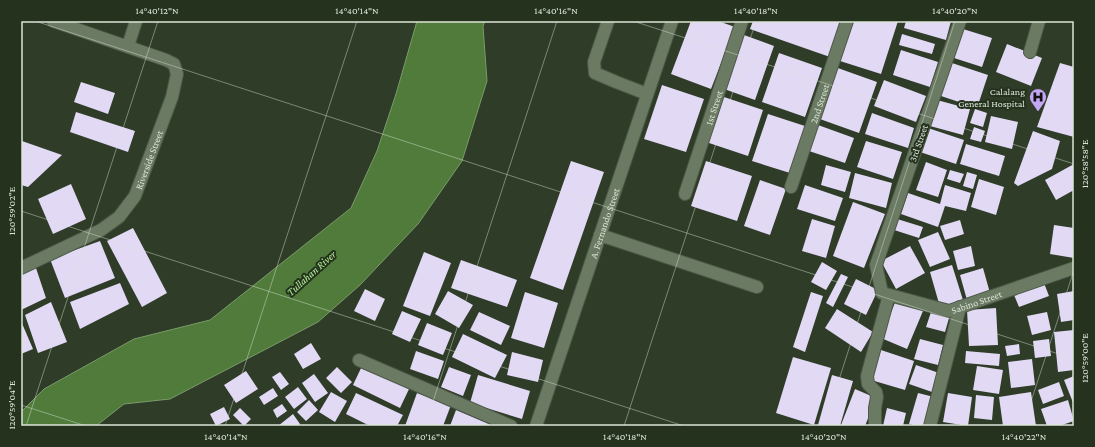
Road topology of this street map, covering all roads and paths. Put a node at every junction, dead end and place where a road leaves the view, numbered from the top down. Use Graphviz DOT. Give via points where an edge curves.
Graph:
graph roads {
  1 [pos="53,21"];
  2 [pos="136,21"];
  3 [pos="608,21"];
  4 [pos="672,21"];
  5 [pos="742,21"];
  6 [pos="847,21"];
  7 [pos="960,21"];
  8 [pos="1039,21"];
  9 [pos="128,46"];
  10 [pos="1030,52"];
  11 [pos="647,94"];
  12 [pos="791,187"];
  13 [pos="685,194"];
  14 [pos="600,235"];
  15 [pos="21,268"];
  16 [pos="1074,268"];
  17 [pos="757,287"];
  18 [pos="890,295"];
  19 [pos="960,307"];
  20 [pos="359,360"];
  21 [pos="510,426"];
  22 [pos="536,426"];
  23 [pos="875,426"];
  24 [pos="930,426"];
  1 -- 9 [label="street"];
  2 -- 9 [label="street"];
  3 -- 11 [label="street" via="594,62 595,73"];
  4 -- 11 [label="street, A. Fernando Street"];
  5 -- 13 [label="street, 1st Street"];
  6 -- 12 [label="street, 2nd Street"];
  7 -- 18 [label="street, 3rd Street" via="876,265 882,292"];
  8 -- 10 [label="street"];
  9 -- 15 [label="street, Riverside Street" via="174,64 177,74 172,96 135,196 119,217 101,230"];
  11 -- 14 [label="street, A. Fernando Street"];
  14 -- 17 [label="street"];
  14 -- 22 [label="street, A. Fernando Street"];
  16 -- 19 [label="street, Sabino Street"];
  18 -- 19 [label="street, Sabino Street" via="949,311"];
  18 -- 23 [label="street" via="867,376 868,384 876,392 877,397"];
  19 -- 24 [label="street"];
  20 -- 21 [label="street"];
}
